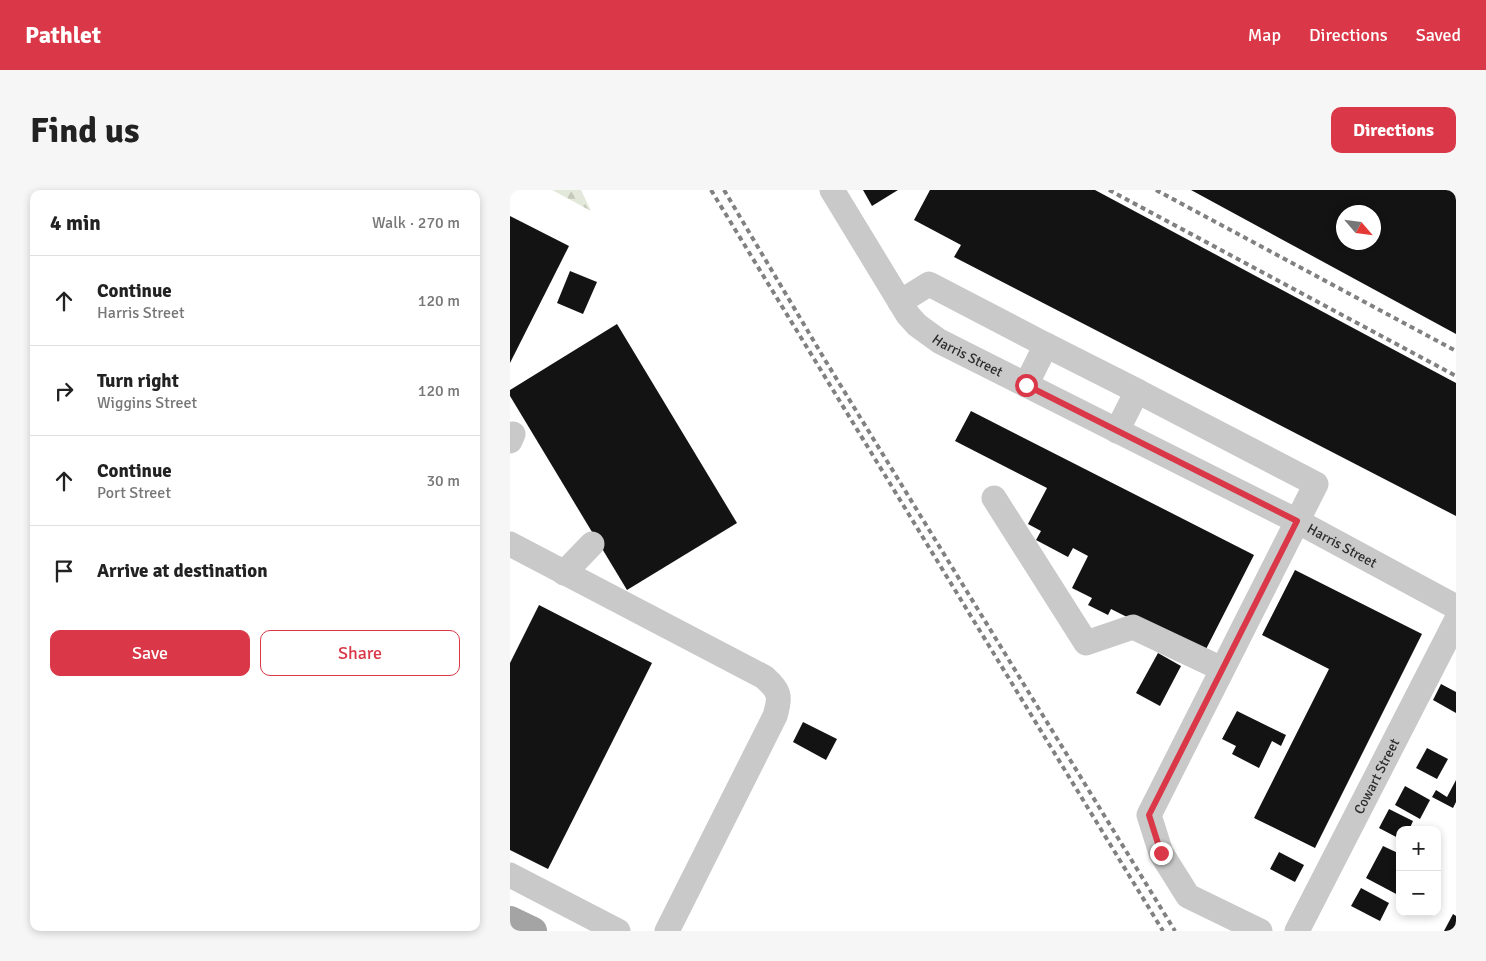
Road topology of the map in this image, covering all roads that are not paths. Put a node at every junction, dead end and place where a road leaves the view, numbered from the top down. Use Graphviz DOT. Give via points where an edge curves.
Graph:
graph roads {
  1 [pos="832,190"];
  2 [pos="900,302"];
  3 [pos="1046,345"];
  4 [pos="1026,385"];
  5 [pos="1138,391"];
  6 [pos="1117,431"];
  7 [pos="994,498"];
  8 [pos="1297,521"];
  9 [pos="510,544"];
  10 [pos="592,544"];
  11 [pos="564,573"];
  12 [pos="1456,607"];
  13 [pos="1456,621"];
  14 [pos="1222,669"];
  15 [pos="510,875"];
  16 [pos="510,920"];
  17 [pos="532,931"];
  18 [pos="618,931"];
  19 [pos="668,931"];
  20 [pos="1260,931"];
  21 [pos="1297,931"];
  1 -- 2 [label="street, Harris Street"];
  2 -- 3 [label="street" via="929,284"];
  2 -- 4 [label="street, Harris Street" via="927,334"];
  3 -- 4 [label="street"];
  3 -- 5 [label="street"];
  4 -- 6 [label="street, Harris Street"];
  5 -- 6 [label="street"];
  5 -- 8 [label="street" via="1316,484"];
  6 -- 8 [label="street, Harris Street"];
  7 -- 14 [label="street" via="1086,643 1133,627"];
  8 -- 12 [label="street, Harris Street"];
  8 -- 14 [label="street"];
  9 -- 11 [label="street"];
  10 -- 11 [label="street"];
  11 -- 19 [label="street" via="764,678 776,688 779,701 775,716"];
  13 -- 21 [label="street, Cowart Street"];
  14 -- 20 [label="street" via="1149,815 1161,853 1188,896"];
  15 -- 18 [label="street"];
  16 -- 17 [label="main road"];
}
